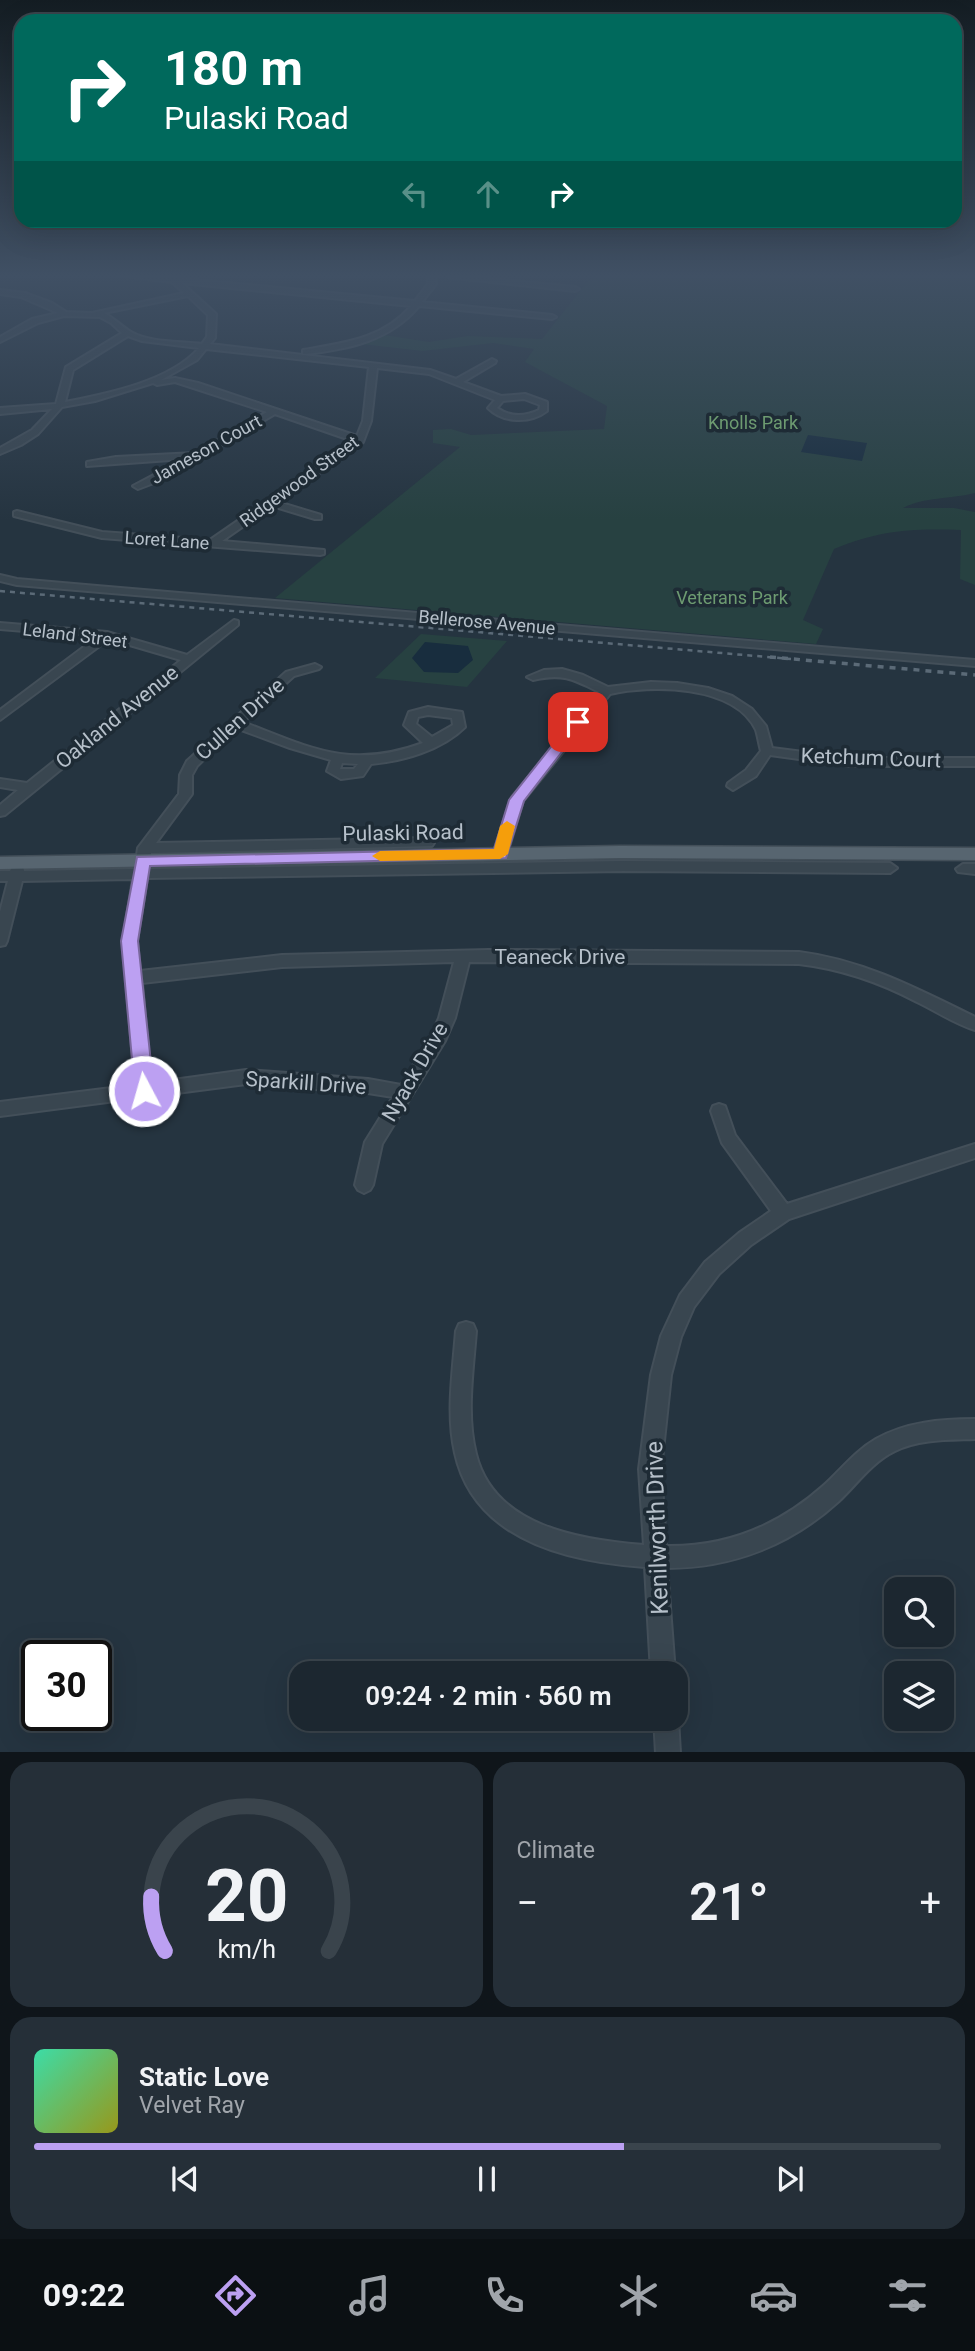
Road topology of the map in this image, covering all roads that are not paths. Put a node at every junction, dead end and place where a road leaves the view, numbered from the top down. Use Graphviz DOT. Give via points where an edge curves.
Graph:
graph roads {
  1 [pos="89,357"];
  2 [pos="192,357"];
  3 [pos="300,357"];
  4 [pos="492,361"];
  5 [pos="373,365"];
  6 [pos="169,372"];
  7 [pos="175,380"];
  8 [pos="459,381"];
  9 [pos="147,384"];
  10 [pos="500,399"];
  11 [pos="56,408"];
  12 [pos="0,411"];
  13 [pos="273,411"];
  14 [pos="360,440"];
  15 [pos="0,451"];
  16 [pos="201,453"];
  17 [pos="90,464"];
  18 [pos="138,486"];
  19 [pos="270,502"];
  20 [pos="17,513"];
  21 [pos="318,517"];
  22 [pos="212,544"];
  23 [pos="320,552"];
  24 [pos="0,578"];
  25 [pos="234,623"];
  26 [pos="2,628"];
  27 [pos="107,635"];
  28 [pos="189,659"];
  29 [pos="975,663"];
  30 [pos="315,667"];
  31 [pos="533,677"];
  32 [pos="606,691"];
  33 [pos="0,716"];
  34 [pos="234,723"];
  35 [pos="430,743"];
  36 [pos="767,751"];
  37 [pos="975,762"];
  38 [pos="0,783"];
  39 [pos="733,786"];
  40 [pos="29,788"];
  41 [pos="0,812"];
  42 [pos="427,843"];
  43 [pos="500,854"];
  44 [pos="975,854"];
  45 [pos="622,859"];
  46 [pos="828,860"];
  47 [pos="143,861"];
  48 [pos="0,863"];
  49 [pos="890,868"];
  50 [pos="18,869"];
  51 [pos="0,876"];
  52 [pos="0,941"];
  53 [pos="463,957"];
  54 [pos="133,978"];
  55 [pos="975,1024"];
  56 [pos="144,1091"];
  57 [pos="403,1092"];
  58 [pos="0,1109"];
  59 [pos="719,1111"];
  60 [pos="975,1151"];
  61 [pos="364,1185"];
  62 [pos="783,1213"];
  63 [pos="466,1331"];
  64 [pos="975,1429"];
  65 [pos="655,1557"];
  66 [pos="662,1661"];
  67 [pos="667,1731"];
  68 [pos="668,1752"];
  1 -- 11 [label="street" via="69,369"];
  2 -- 6 [label="street"];
  3 -- 5 [label="street"];
  4 -- 8 [label="street"];
  5 -- 8 [label="street" via="430,372"];
  5 -- 14 [label="street, Ridgewood Street"];
  6 -- 7 [label="street"];
  6 -- 9 [label="street"];
  7 -- 9 [label="street"];
  7 -- 13 [label="street"];
  8 -- 10 [label="street"];
  9 -- 11 [label="street"];
  10 -- 10 [label="street" via="533,398 545,408 531,416 506,416 492,408"];
  11 -- 12 [label="street"];
  11 -- 15 [label="street" via="32,434"];
  13 -- 14 [label="street"];
  13 -- 16 [label="street, Jameson Court"];
  14 -- 19 [label="street, Ridgewood Street"];
  16 -- 17 [label="street"];
  16 -- 18 [label="street, Jameson Court"];
  19 -- 21 [label="street"];
  19 -- 22 [label="street, Ridgewood Street"];
  20 -- 22 [label="street, Loret Lane" via="88,533"];
  22 -- 23 [label="street, Loret Lane"];
  24 -- 29 [label="street, Bellerose Avenue"];
  25 -- 28 [label="street, Oakland Avenue"];
  26 -- 27 [label="street, Leland Street"];
  27 -- 28 [label="street, Leland Street"];
  27 -- 33 [label="street"];
  28 -- 40 [label="street, Oakland Avenue"];
  30 -- 34 [label="street, Cullen Drive" via="290,674"];
  31 -- 32 [label="street" via="551,670 564,672"];
  32 -- 36 [label="street" via="645,685 714,694 752,716 764,732"];
  32 -- 43 [label="street" via="517,800"];
  34 -- 35 [label="street" via="337,760 334,771 341,775 358,773 366,762 412,752"];
  34 -- 47 [label="street, Cullen Drive" via="191,764 185,794"];
  36 -- 37 [label="street, Ketchum Court" via="850,762"];
  36 -- 39 [label="street" via="751,774"];
  38 -- 40 [label="street"];
  40 -- 41 [label="street, Oakland Avenue"];
  42 -- 47 [label="street"];
  43 -- 45 [label="main road, Pulaski Road"];
  43 -- 47 [label="main road, Pulaski Road"];
  44 -- 46 [label="main road, Pulaski Road"];
  45 -- 46 [label="main road, Pulaski Road"];
  45 -- 47 [label="street"];
  46 -- 49 [label="street"];
  47 -- 50 [label="main road, Pulaski Road"];
  47 -- 54 [label="street" via="130,941"];
  48 -- 50 [label="main road, Pulaski Road"];
  50 -- 51 [label="street"];
  50 -- 52 [label="street"];
  53 -- 54 [label="street, Teaneck Drive" via="282,961"];
  53 -- 55 [label="street, Teaneck Drive" via="829,960 857,967"];
  53 -- 57 [label="street, Nyack Drive" via="437,1041"];
  54 -- 56 [label="street"];
  56 -- 57 [label="street, Sparkill Drive" via="246,1077"];
  56 -- 58 [label="street, Sparkill Drive"];
  57 -- 61 [label="street, Nyack Drive" via="373,1142"];
  59 -- 62 [label="street" via="728,1138"];
  60 -- 62 [label="street, Kenilworth Drive"];
  62 -- 65 [label="street, Kenilworth Drive" via="712,1268 687,1301 671,1336 661,1375 650,1469"];
  63 -- 65 [label="street" via="465,1454 482,1490 503,1514 539,1536"];
  64 -- 65 [label="street" via="917,1434 883,1446 807,1512 745,1547 702,1556"];
  65 -- 66 [label="street, Kenilworth Drive"];
  67 -- 68 [label="street"];
}
